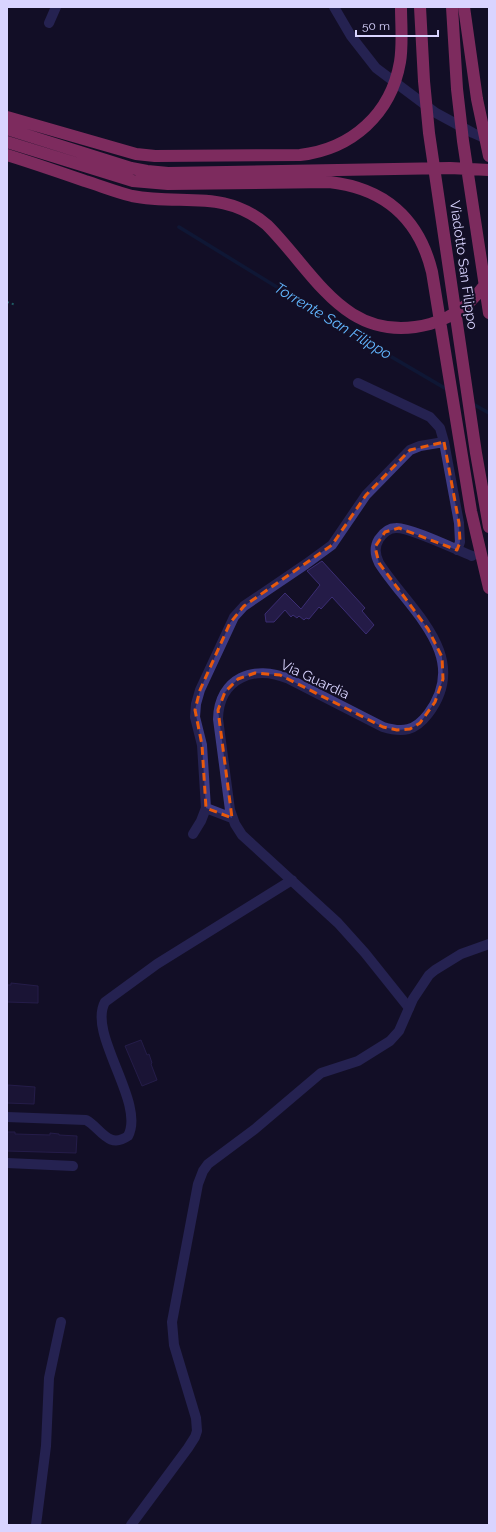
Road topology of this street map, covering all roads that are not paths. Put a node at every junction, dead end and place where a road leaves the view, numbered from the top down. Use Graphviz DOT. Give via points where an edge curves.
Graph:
graph roads {
  1 [pos="56,7"];
  2 [pos="334,7"];
  3 [pos="420,7"];
  4 [pos="452,7"];
  5 [pos="464,7"];
  6 [pos="401,10"];
  7 [pos="49,23"];
  8 [pos="7,117"];
  9 [pos="7,129"];
  10 [pos="489,140"];
  11 [pos="7,142"];
  12 [pos="7,155"];
  13 [pos="489,156"];
  14 [pos="489,170"];
  15 [pos="489,278"];
  16 [pos="489,312"];
  17 [pos="358,383"];
  18 [pos="444,442"];
  19 [pos="489,527"];
  20 [pos="457,550"];
  21 [pos="472,556"];
  22 [pos="489,588"];
  23 [pos="206,808"];
  24 [pos="232,818"];
  25 [pos="193,834"];
  26 [pos="292,880"];
  27 [pos="489,944"];
  28 [pos="409,1008"];
  29 [pos="7,1117"];
  30 [pos="7,1163"];
  31 [pos="73,1166"];
  32 [pos="61,1322"];
  33 [pos="36,1525"];
  34 [pos="131,1525"];
  1 -- 7 [label="street"];
  2 -- 10 [label="street" via="362,52 376,68 441,116"];
  3 -- 19 [label="highway, Viadotto San Filippo" via="424,81 437,188"];
  4 -- 16 [label="highway, Viadotto San Filippo" via="457,89"];
  5 -- 13 [label="highway" via="476,99"];
  6 -- 8 [label="highway" via="400,61 389,94 377,114 353,137 322,151 300,155 170,157 136,154"];
  9 -- 14 [label="highway" via="147,171 168,173 450,168"];
  11 -- 22 [label="highway" via="145,183 349,184 367,190 404,217 426,249 432,272 471,511"];
  12 -- 15 [label="highway" via="132,196 213,200 243,209 258,218 275,234 337,304 374,324 413,327 445,319 474,299"];
  17 -- 18 [label="street" via="430,417 440,428"];
  18 -- 20 [label="street" via="459,523 460,542"];
  18 -- 23 [label="street" via="410,450 366,495 332,545 244,606 234,617 196,704 195,717 202,745"];
  20 -- 21 [label="street, Via Guardia"];
  20 -- 24 [label="street, Via Guardia" via="399,528 385,532 375,547 379,563 428,629 442,657 444,672 439,695 430,711 415,727 404,730 383,727 273,673 248,674 238,679 225,692 219,704 218,719"];
  23 -- 24 [label="street"];
  23 -- 25 [label="street"];
  24 -- 26 [label="street, Via Guardia" via="242,835"];
  26 -- 28 [label="street, Via Guardia" via="338,923"];
  26 -- 29 [label="street" via="157,964 105,1002 101,1014 103,1027 128,1101 132,1125 128,1136 119,1140 106,1138 86,1120"];
  27 -- 28 [label="street" via="461,954 435,970 424,982"];
  28 -- 34 [label="street" via="399,1031 390,1041 358,1061 321,1073 255,1129 208,1164 203,1171 198,1184 172,1322 174,1345 195,1411 197,1431 188,1448"];
  30 -- 31 [label="street"];
  32 -- 33 [label="street" via="49,1378 46,1446"];
}
